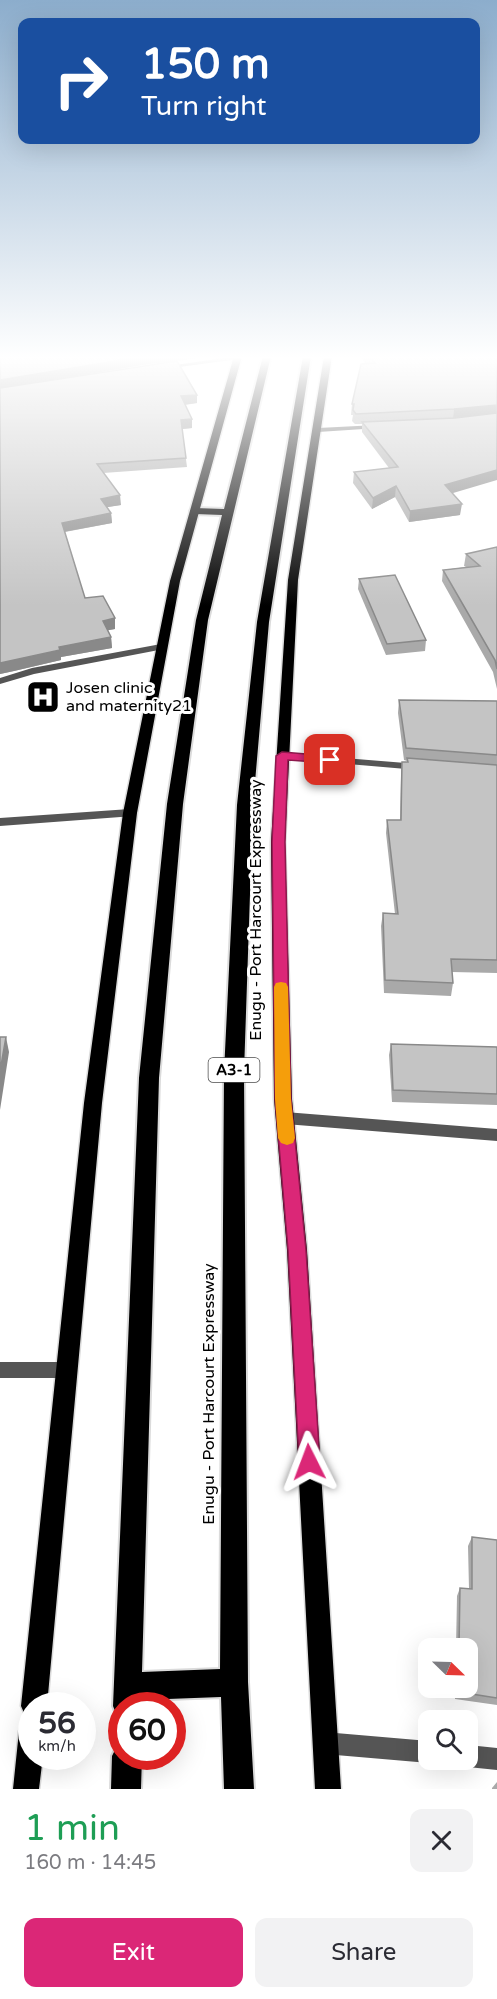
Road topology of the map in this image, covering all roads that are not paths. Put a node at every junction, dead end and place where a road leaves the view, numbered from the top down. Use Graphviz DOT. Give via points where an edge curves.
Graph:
graph roads {
  1 [pos="215,439"];
  2 [pos="247,439"];
  3 [pos="293,439"];
  4 [pos="316,439"];
  5 [pos="195,511"];
  6 [pos="229,512"];
  7 [pos="160,646"];
  8 [pos="0,681"];
  9 [pos="282,756"];
  10 [pos="425,767"];
  11 [pos="130,813"];
  12 [pos="0,822"];
  13 [pos="285,1118"];
  14 [pos="497,1135"];
  15 [pos="0,1370"];
  16 [pos="67,1370"];
  17 [pos="234,1682"];
  18 [pos="35,1692"];
  19 [pos="128,1692"];
  20 [pos="158,1692"];
  21 [pos="324,1743"];
  22 [pos="418,1751"];
  23 [pos="478,1757"];
  24 [pos="497,1759"];
  25 [pos="28,1770"];
  26 [pos="127,1770"];
  27 [pos="26,1789"];
  28 [pos="126,1789"];
  29 [pos="239,1789"];
  30 [pos="328,1789"];
  1 -- 5 [label="main road"];
  2 -- 6 [label="highway"];
  3 -- 17 [label="highway, Enugu - Port Harcourt Expressway / A3-1" via="263,622 245,805 234,1072"];
  4 -- 9 [label="main road, Enugu - Port Harcourt Expressway / A3-1" via="293,580"];
  5 -- 6 [label="highway"];
  5 -- 7 [label="main road"];
  6 -- 19 [label="highway" via="202,620 175,804 149,1078"];
  7 -- 8 [label="street"];
  7 -- 11 [label="main road"];
  9 -- 10 [label="street"];
  9 -- 13 [label="main road, Enugu - Port Harcourt Expressway / A3-1" via="278,842"];
  11 -- 12 [label="street"];
  11 -- 16 [label="main road" via="93,1103"];
  13 -- 14 [label="street"];
  13 -- 21 [label="main road, Enugu - Port Harcourt Expressway / A3-1" via="298,1274"];
  15 -- 16 [label="street"];
  16 -- 18 [label="main road"];
  17 -- 20 [label="highway"];
  17 -- 29 [label="highway, Enugu - Port Harcourt Expressway / A3-1"];
  21 -- 22 [label="street"];
  21 -- 30 [label="main road, Enugu - Port Harcourt Expressway / A3-1"];
  23 -- 24 [label="street"];
  25 -- 27 [label="main road"];
  26 -- 28 [label="highway"];
}
